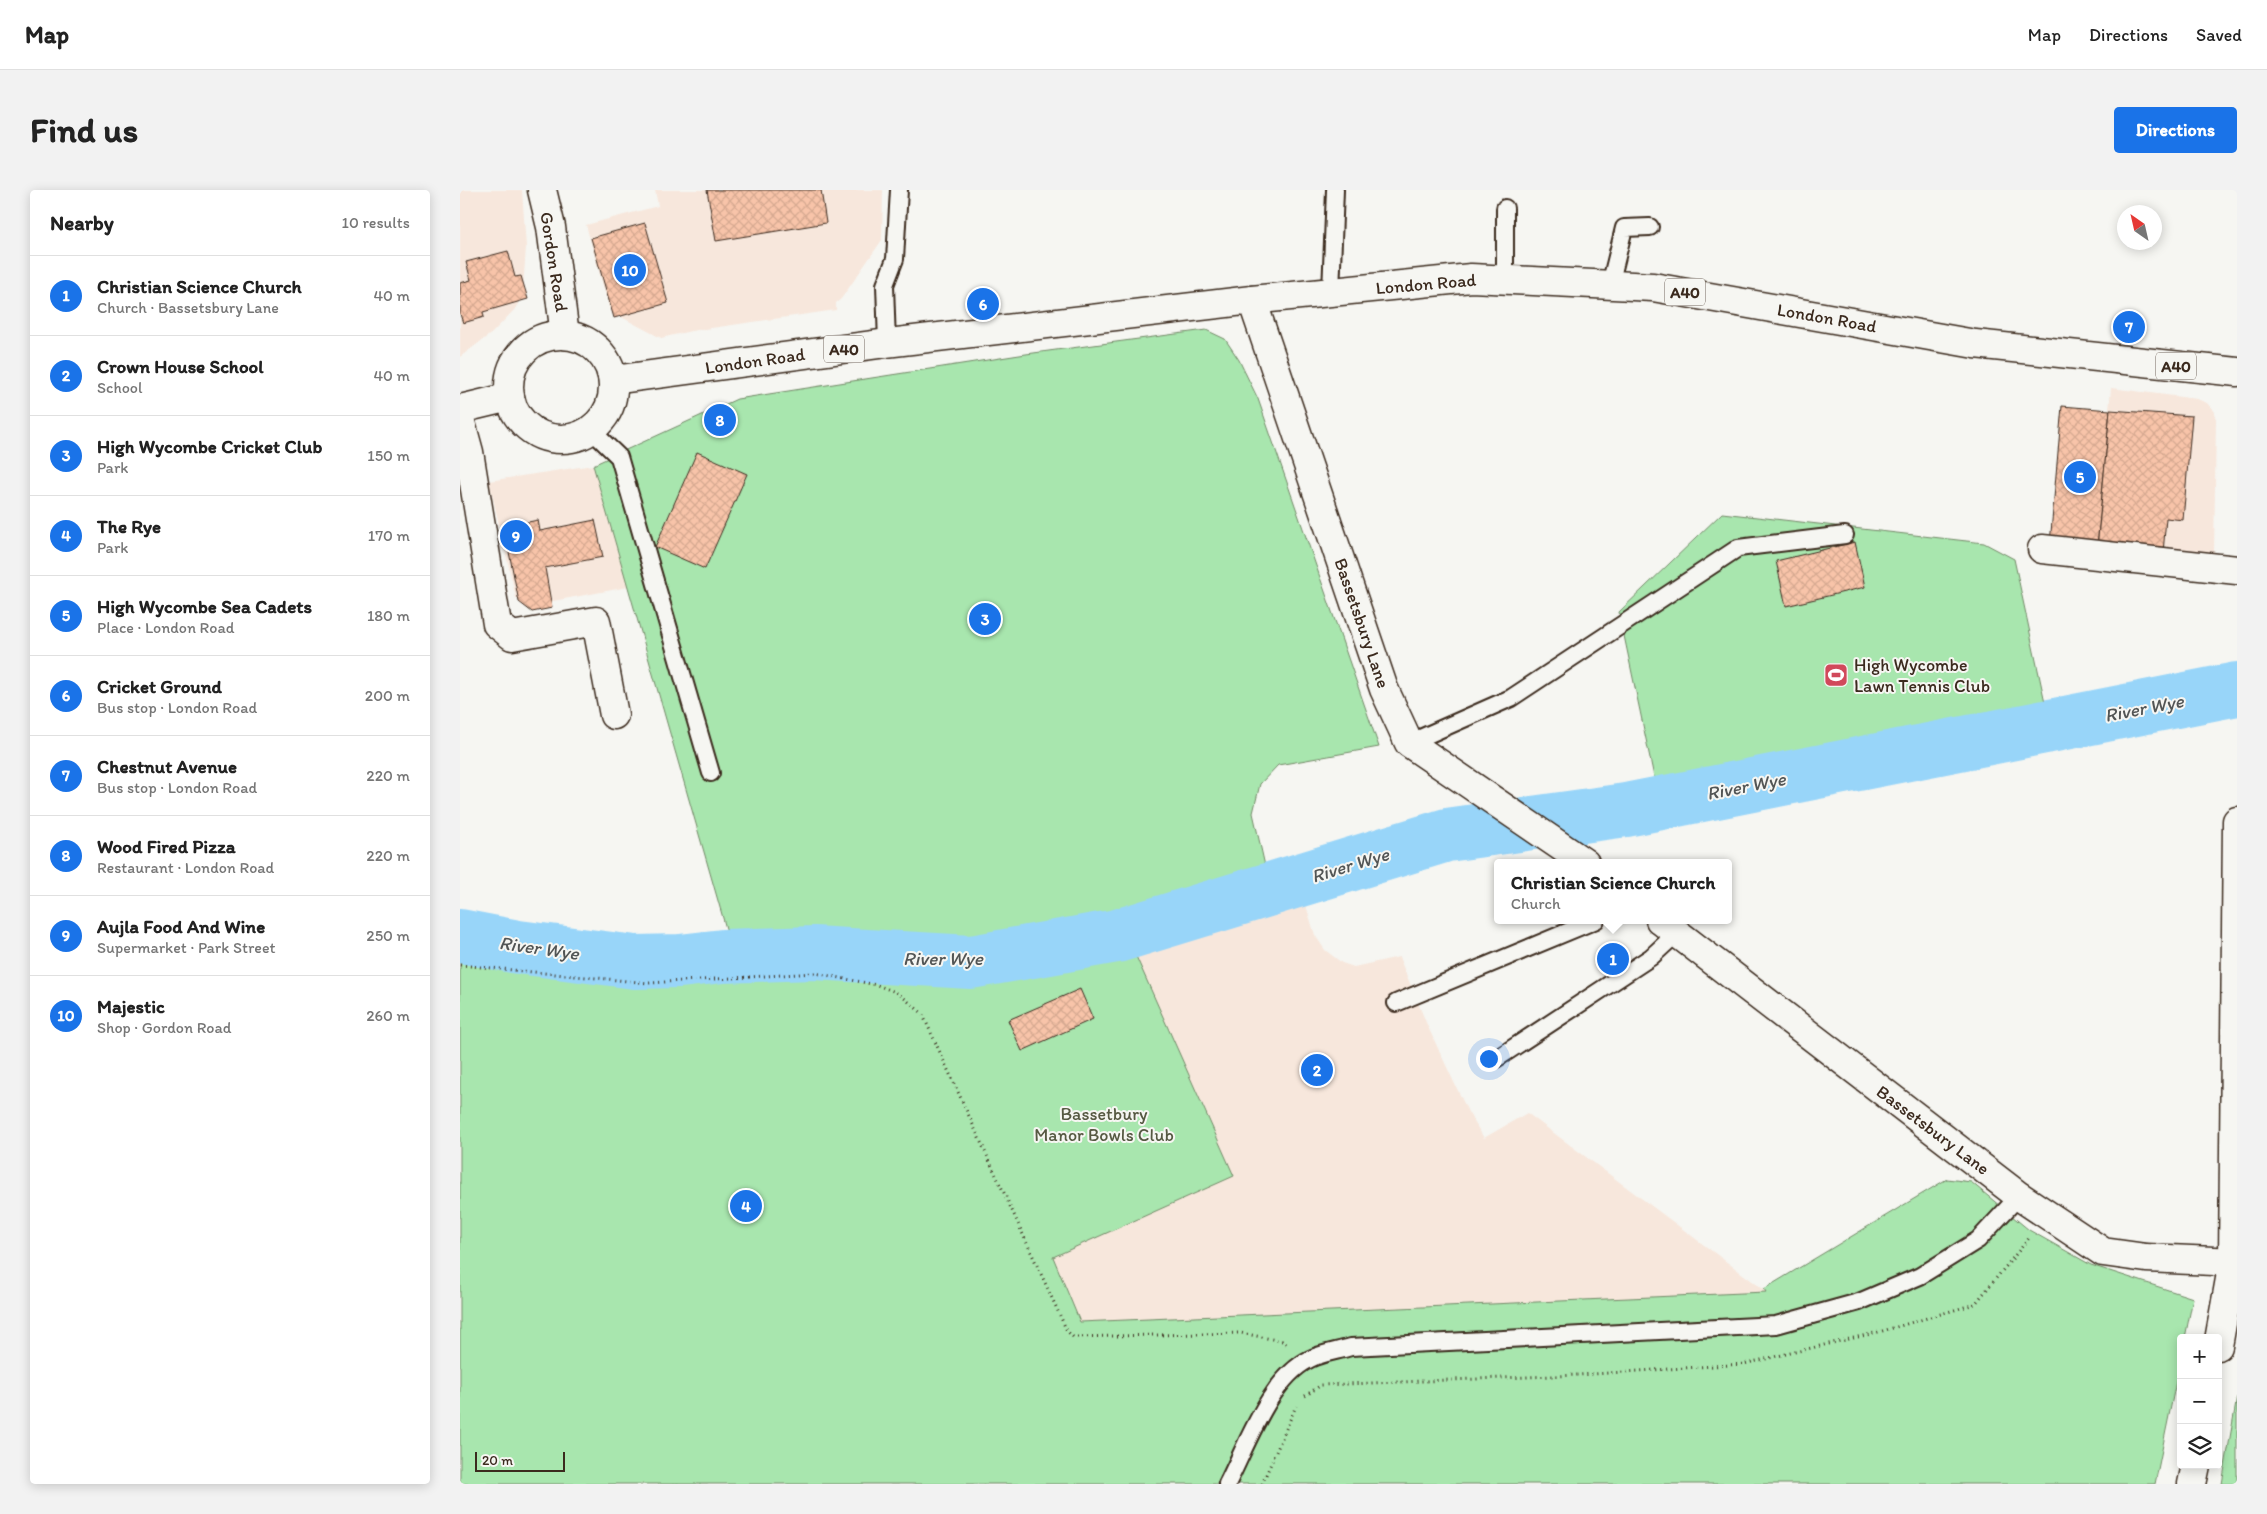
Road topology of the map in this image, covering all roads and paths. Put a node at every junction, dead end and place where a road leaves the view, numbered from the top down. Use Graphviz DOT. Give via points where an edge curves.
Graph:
graph roads {
  1 [pos="899,190"];
  2 [pos="1335,190"];
  3 [pos="545,191"];
  4 [pos="1505,208"];
  5 [pos="1650,227"];
  6 [pos="1505,280"];
  7 [pos="1610,285"];
  8 [pos="1331,292"];
  9 [pos="1252,300"];
  10 [pos="566,335"];
  11 [pos="887,343"];
  12 [pos="2237,372"];
  13 [pos="613,380"];
  14 [pos="510,397"];
  15 [pos="460,409"];
  16 [pos="460,418"];
  17 [pos="591,430"];
  18 [pos="1846,535"];
  19 [pos="2042,549"];
  20 [pos="2237,570"];
  21 [pos="614,715"];
  22 [pos="1409,742"];
  23 [pos="711,773"];
  24 [pos="2237,821"];
  25 [pos="1579,859"];
  26 [pos="1586,924"];
  27 [pos="1669,927"];
  28 [pos="460,965"];
  29 [pos="1396,1003"];
  30 [pos="1496,1059"];
  31 [pos="2019,1196"];
  32 [pos="2235,1262"];
  33 [pos="2220,1334"];
  34 [pos="1310,1359"];
  35 [pos="1341,1384"];
  36 [pos="2195,1469"];
  37 [pos="1227,1484"];
  38 [pos="1262,1484"];
  39 [pos="2192,1484"];
  1 -- 11 [label="lane" via="895,259 885,285"];
  2 -- 8 [label="lane"];
  3 -- 10 [label="street, Gordon Road"];
  4 -- 6 [label="lane"];
  5 -- 7 [label="lane" via="1624,228"];
  6 -- 7 [label="street, London Road / A40"];
  6 -- 8 [label="street, London Road / A40" via="1471,278"];
  7 -- 12 [label="street, London Road / A40" via="1653,287 1975,344"];
  8 -- 9 [label="street, London Road / A40"];
  9 -- 11 [label="street, London Road / A40"];
  9 -- 22 [label="street, Bassetsbury Lane" via="1384,688"];
  10 -- 13 [label="street" via="583,340 598,350 608,364"];
  10 -- 14 [label="street" via="551,336 526,348 510,380"];
  11 -- 13 [label="street, London Road / A40"];
  13 -- 17 [label="street" via="609,408"];
  14 -- 15 [label="street"];
  14 -- 17 [label="street" via="528,428 542,436 560,439"];
  16 -- 21 [label="street" via="469,452 497,624 512,636 596,621"];
  17 -- 23 [label="lane" via="619,457"];
  18 -- 22 [label="lane" via="1738,548 1511,698"];
  19 -- 20 [label="street"];
  22 -- 25 [label="street"];
  24 -- 32 [label="street"];
  26 -- 29 [label="lane"];
  27 -- 30 [label="lane" via="1651,958"];
  27 -- 31 [label="street, Bassetsbury Lane"];
  28 -- 34 [label="path" via="649,983 815,973 877,985 898,993 922,1013 1067,1331 1073,1337 1240,1333 1282,1341"];
  31 -- 32 [label="street, Bassetsbury Lane" via="2103,1252 2146,1258"];
  31 -- 34 [label="lane" via="1978,1240 1920,1276 1859,1302 1776,1325 1351,1348"];
  32 -- 33 [label="street"];
  34 -- 37 [label="lane" via="1283,1379"];
  35 -- 38 [label="path" via="1320,1385 1299,1399"];
  36 -- 39 [label="street"];
}
